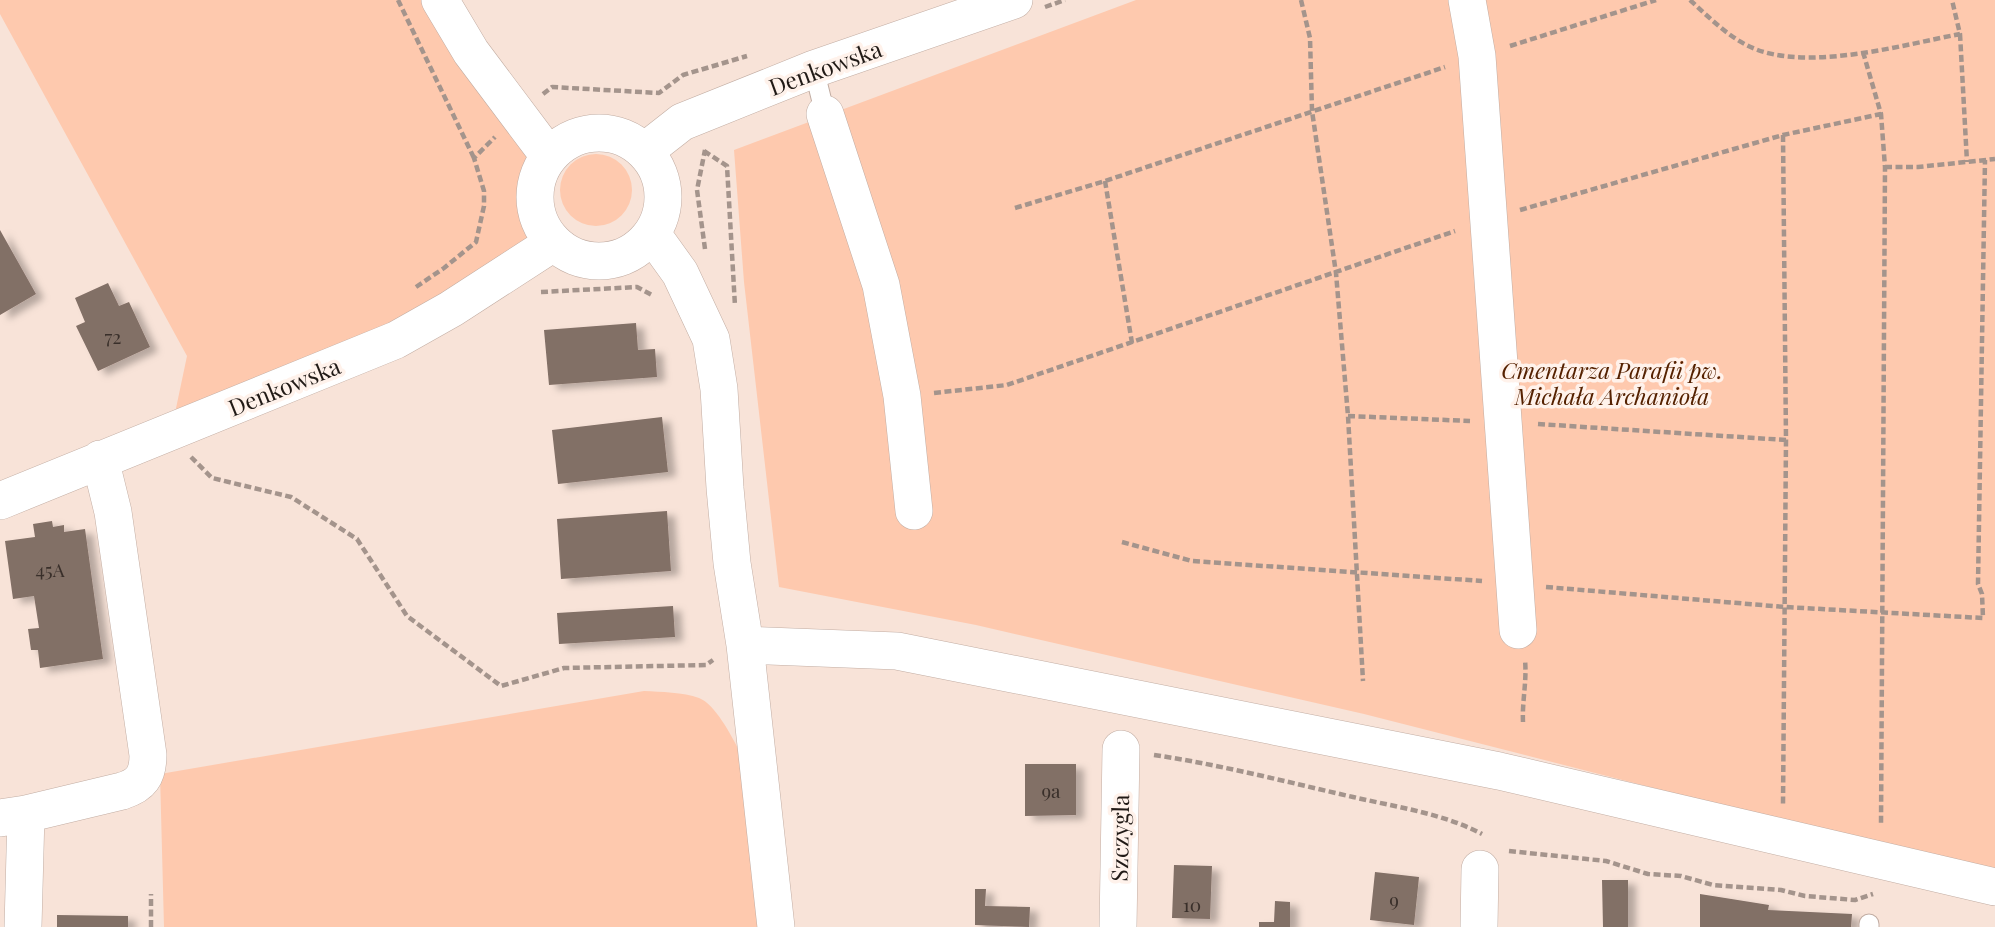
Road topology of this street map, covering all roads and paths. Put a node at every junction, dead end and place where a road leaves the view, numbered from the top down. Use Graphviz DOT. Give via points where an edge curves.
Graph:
graph roads {
  1 [pos="398,0"];
  2 [pos="440,0"];
  3 [pos="1014,0"];
  4 [pos="1301,0"];
  5 [pos="1467,0"];
  6 [pos="1656,0"];
  7 [pos="1690,0"];
  8 [pos="1952,0"];
  9 [pos="1960,34"];
  10 [pos="1863,52"];
  11 [pos="756,54"];
  12 [pos="1477,56"];
  13 [pos="814,69"];
  14 [pos="1312,111"];
  15 [pos="518,114"];
  16 [pos="825,114"];
  17 [pos="1881,114"];
  18 [pos="1783,135"];
  19 [pos="645,152"];
  20 [pos="704,152"];
  21 [pos="549,156"];
  22 [pos="474,158"];
  23 [pos="1995,159"];
  24 [pos="1985,160"];
  25 [pos="1967,162"];
  26 [pos="1885,167"];
  27 [pos="1105,181"];
  28 [pos="1015,208"];
  29 [pos="1490,219"];
  30 [pos="652,234"];
  31 [pos="553,243"];
  32 [pos="1336,273"];
  33 [pos="409,291"];
  34 [pos="736,316"];
  35 [pos="1132,343"];
  36 [pos="902,396"];
  37 [pos="1348,416"];
  38 [pos="1504,422"];
  39 [pos="171,432"];
  40 [pos="1786,440"];
  41 [pos="100,459"];
  42 [pos="0,501"];
  43 [pos="914,511"];
  44 [pos="1983,618"];
  45 [pos="1518,630"];
  46 [pos="746,645"];
  47 [pos="706,666"];
  48 [pos="1363,681"];
  49 [pos="1523,722"];
  50 [pos="1121,749"];
  51 [pos="13,816"];
  52 [pos="1881,836"];
  53 [pos="1780,837"];
  54 [pos="1482,852"];
  55 [pos="1995,887"];
  56 [pos="1879,892"];
  57 [pos="151,894"];
  58 [pos="23,927"];
  59 [pos="151,927"];
  60 [pos="776,927"];
  61 [pos="1118,927"];
  62 [pos="1479,927"];
  1 -- 22 [label="path"];
  2 -- 15 [label="street" via="471,52"];
  3 -- 13 [label="street, Denkowska"];
  4 -- 14 [label="path" via="1310,38"];
  5 -- 12 [label="street"];
  6 -- 12 [label="path"];
  7 -- 10 [label="path" via="1724,31 1763,52 1804,58"];
  8 -- 9 [label="path"];
  9 -- 10 [label="path"];
  9 -- 25 [label="path"];
  10 -- 17 [label="path"];
  11 -- 15 [label="path" via="683,75 659,93 552,87"];
  12 -- 14 [label="path"];
  12 -- 29 [label="street"];
  13 -- 16 [label="lane"];
  13 -- 19 [label="street, Denkowska" via="682,122"];
  14 -- 27 [label="path"];
  14 -- 32 [label="path"];
  15 -- 21 [label="street"];
  15 -- 22 [label="path"];
  16 -- 36 [label="street" via="881,285"];
  17 -- 18 [label="path"];
  17 -- 26 [label="path"];
  18 -- 29 [label="path"];
  18 -- 40 [label="path"];
  19 -- 21 [label="street" via="626,138 605,133 582,134"];
  19 -- 30 [label="street" via="658,170 664,191 662,214"];
  20 -- 34 [label="path" via="727,166"];
  21 -- 31 [label="street" via="536,181 534,203 540,225"];
  22 -- 33 [label="path" via="484,191 476,242"];
  23 -- 24 [label="path"];
  24 -- 25 [label="path"];
  24 -- 44 [label="path" via="1978,584"];
  25 -- 26 [label="path"];
  26 -- 52 [label="path"];
  27 -- 28 [label="path"];
  27 -- 35 [label="path"];
  29 -- 32 [label="path"];
  29 -- 38 [label="street"];
  30 -- 31 [label="street" via="636,250 616,260 593,262 572,256"];
  30 -- 46 [label="street" via="680,273 711,339 732,563"];
  31 -- 39 [label="street, Denkowska" via="396,340"];
  32 -- 35 [label="path"];
  32 -- 37 [label="path"];
  35 -- 36 [label="path" via="1007,385"];
  36 -- 43 [label="street"];
  37 -- 38 [label="path"];
  37 -- 48 [label="path"];
  38 -- 40 [label="path"];
  38 -- 45 [label="street"];
  39 -- 41 [label="street, Denkowska"];
  39 -- 47 [label="path" via="212,478 291,497 356,539 407,616 501,686 564,668"];
  40 -- 53 [label="path"];
  41 -- 42 [label="street, Denkowska"];
  41 -- 51 [label="street" via="115,526 148,771 135,786"];
  45 -- 49 [label="path" via="1524,643 1527,680"];
  46 -- 53 [label="street" via="897,651 1499,771"];
  46 -- 60 [label="street"];
  50 -- 54 [label="path" via="1226,767 1463,824"];
  50 -- 61 [label="street, Szczygla"];
  51 -- 58 [label="street"];
  53 -- 55 [label="street"];
  54 -- 56 [label="path" via="1487,859 1500,851 1606,861 1648,874 1805,896 1855,900"];
  54 -- 62 [label="street"];
  57 -- 59 [label="path"];
}
